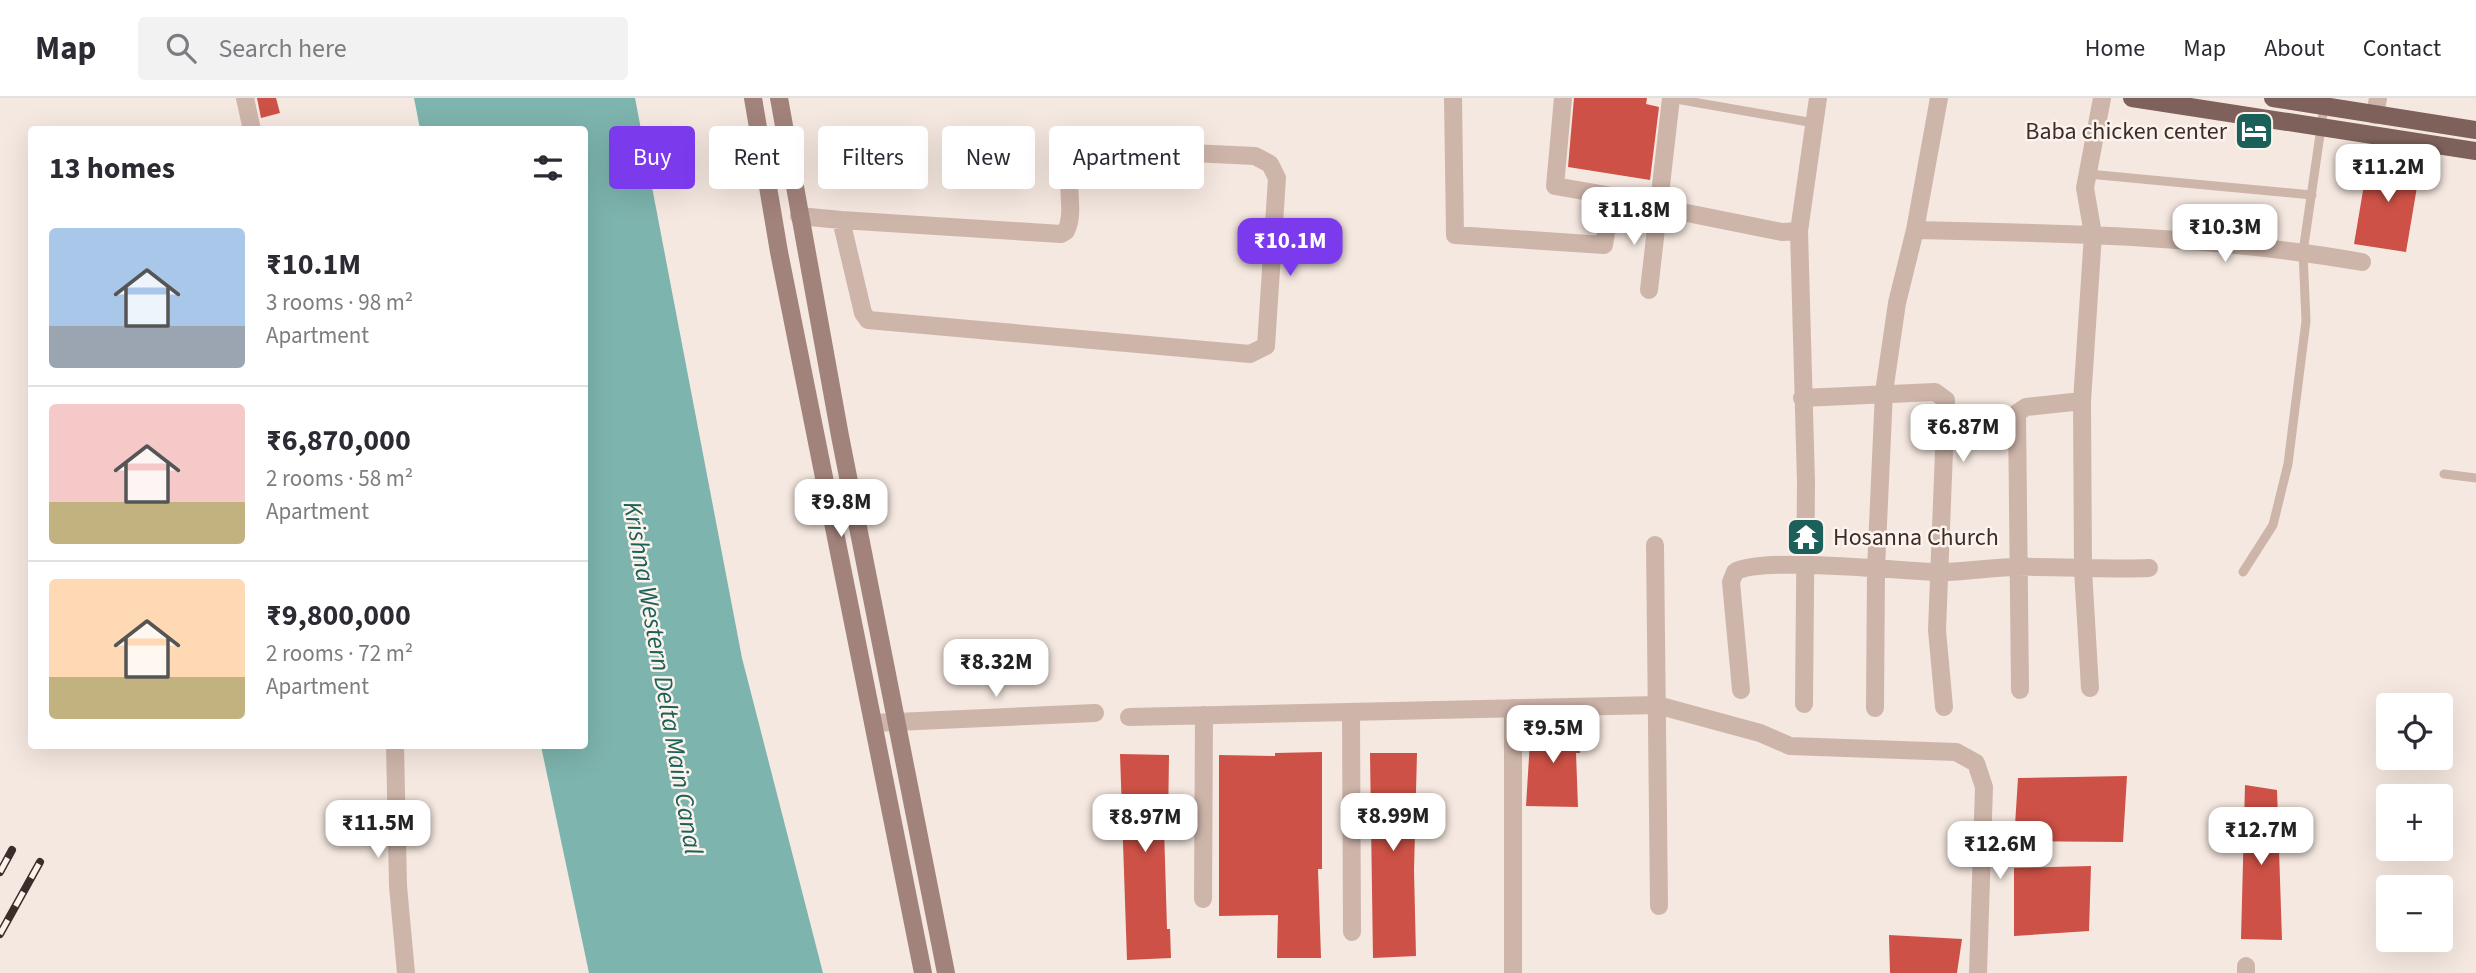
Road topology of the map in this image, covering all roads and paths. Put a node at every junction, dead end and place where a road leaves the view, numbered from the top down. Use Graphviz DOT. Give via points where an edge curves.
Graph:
graph roads {
  1 [pos="245,98"];
  2 [pos="753,98"];
  3 [pos="779,98"];
  4 [pos="1453,98"];
  5 [pos="1563,98"];
  6 [pos="1671,98"];
  7 [pos="1818,98"];
  8 [pos="1939,98"];
  9 [pos="2102,98"];
  10 [pos="2132,98"];
  11 [pos="2273,98"];
  12 [pos="2377,106"];
  13 [pos="2324,107"];
  14 [pos="1814,123"];
  15 [pos="251,126"];
  16 [pos="2320,127"];
  17 [pos="2476,130"];
  18 [pos="2476,151"];
  19 [pos="2085,174"];
  20 [pos="2312,195"];
  21 [pos="1657,207"];
  22 [pos="799,216"];
  23 [pos="841,220"];
  24 [pos="1914,230"];
  25 [pos="1799,231"];
  26 [pos="2093,234"];
  27 [pos="2303,252"];
  28 [pos="2362,262"];
  29 [pos="1649,290"];
  30 [pos="816,312"];
  31 [pos="792,314"];
  32 [pos="1884,392"];
  33 [pos="1802,398"];
  34 [pos="2082,401"];
  35 [pos="2444,474"];
  36 [pos="2476,478"];
  37 [pos="1655,545"];
  38 [pos="1805,566"];
  39 [pos="2017,567"];
  40 [pos="2150,568"];
  41 [pos="1876,569"];
  42 [pos="2083,570"];
  43 [pos="1939,572"];
  44 [pos="2243,572"];
  45 [pos="2090,688"];
  46 [pos="1741,690"];
  47 [pos="2020,690"];
  48 [pos="1804,704"];
  49 [pos="1657,705"];
  50 [pos="1944,707"];
  51 [pos="1513,708"];
  52 [pos="1875,708"];
  53 [pos="1351,712"];
  54 [pos="1095,713"];
  55 [pos="1204,715"];
  56 [pos="1129,717"];
  57 [pos="874,723"];
  58 [pos="898,723"];
  59 [pos="395,749"];
  60 [pos="1203,899"];
  61 [pos="1659,906"];
  62 [pos="1352,932"];
  63 [pos="942,972"];
  64 [pos="406,973"];
  65 [pos="922,973"];
  66 [pos="1513,973"];
  67 [pos="1978,973"];
  1 -- 15 [label="street"];
  2 -- 31 [label="main road"];
  3 -- 22 [label="main road"];
  4 -- 5 [label="street" via="1455,235 1604,245 1612,196 1555,186"];
  6 -- 14 [label="lane"];
  6 -- 21 [label="street"];
  7 -- 14 [label="street"];
  8 -- 24 [label="street"];
  9 -- 19 [label="street"];
  10 -- 16 [label="main road"];
  11 -- 13 [label="main road"];
  12 -- 13 [label="main road"];
  12 -- 17 [label="main road"];
  13 -- 16 [label="lane"];
  14 -- 25 [label="street"];
  16 -- 18 [label="main road"];
  16 -- 20 [label="lane"];
  19 -- 20 [label="lane"];
  19 -- 26 [label="street"];
  20 -- 27 [label="lane"];
  21 -- 25 [label="street" via="1783,232"];
  21 -- 29 [label="street"];
  22 -- 23 [label="street"];
  22 -- 30 [label="main road"];
  23 -- 23 [label="street" via="868,320 1250,354 1266,346 1277,178 1270,164 1255,156 1086,148 1069,167 1070,221 1061,234"];
  24 -- 26 [label="street"];
  24 -- 32 [label="street"];
  25 -- 33 [label="street"];
  26 -- 27 [label="street"];
  26 -- 34 [label="street"];
  27 -- 28 [label="street"];
  27 -- 44 [label="lane" via="2306,321 2288,464 2273,525"];
  30 -- 31 [label="main road"];
  30 -- 58 [label="main road"];
  31 -- 57 [label="main road"];
  32 -- 33 [label="street"];
  32 -- 41 [label="street"];
  32 -- 43 [label="street" via="1935,392 1945,400"];
  33 -- 38 [label="street"];
  34 -- 39 [label="street" via="2026,407 2017,414"];
  34 -- 42 [label="street"];
  35 -- 36 [label="lane"];
  37 -- 49 [label="street"];
  38 -- 41 [label="street"];
  38 -- 46 [label="street" via="1745,566 1735,572 1731,582"];
  38 -- 48 [label="street"];
  39 -- 42 [label="street"];
  39 -- 43 [label="street"];
  39 -- 47 [label="street"];
  40 -- 42 [label="street"];
  41 -- 43 [label="street"];
  41 -- 52 [label="street"];
  42 -- 45 [label="street"];
  43 -- 50 [label="street" via="1937,630"];
  49 -- 51 [label="street"];
  49 -- 61 [label="street"];
  49 -- 67 [label="street" via="1760,733 1790,746 1940,750 1968,756 1981,773 1984,787"];
  51 -- 53 [label="street"];
  51 -- 66 [label="street"];
  53 -- 55 [label="street"];
  53 -- 62 [label="street"];
  54 -- 58 [label="street"];
  55 -- 56 [label="street"];
  55 -- 60 [label="street"];
  57 -- 58 [label="street"];
  57 -- 65 [label="main road"];
  58 -- 63 [label="main road"];
  59 -- 64 [label="street" via="398,886"];
}
